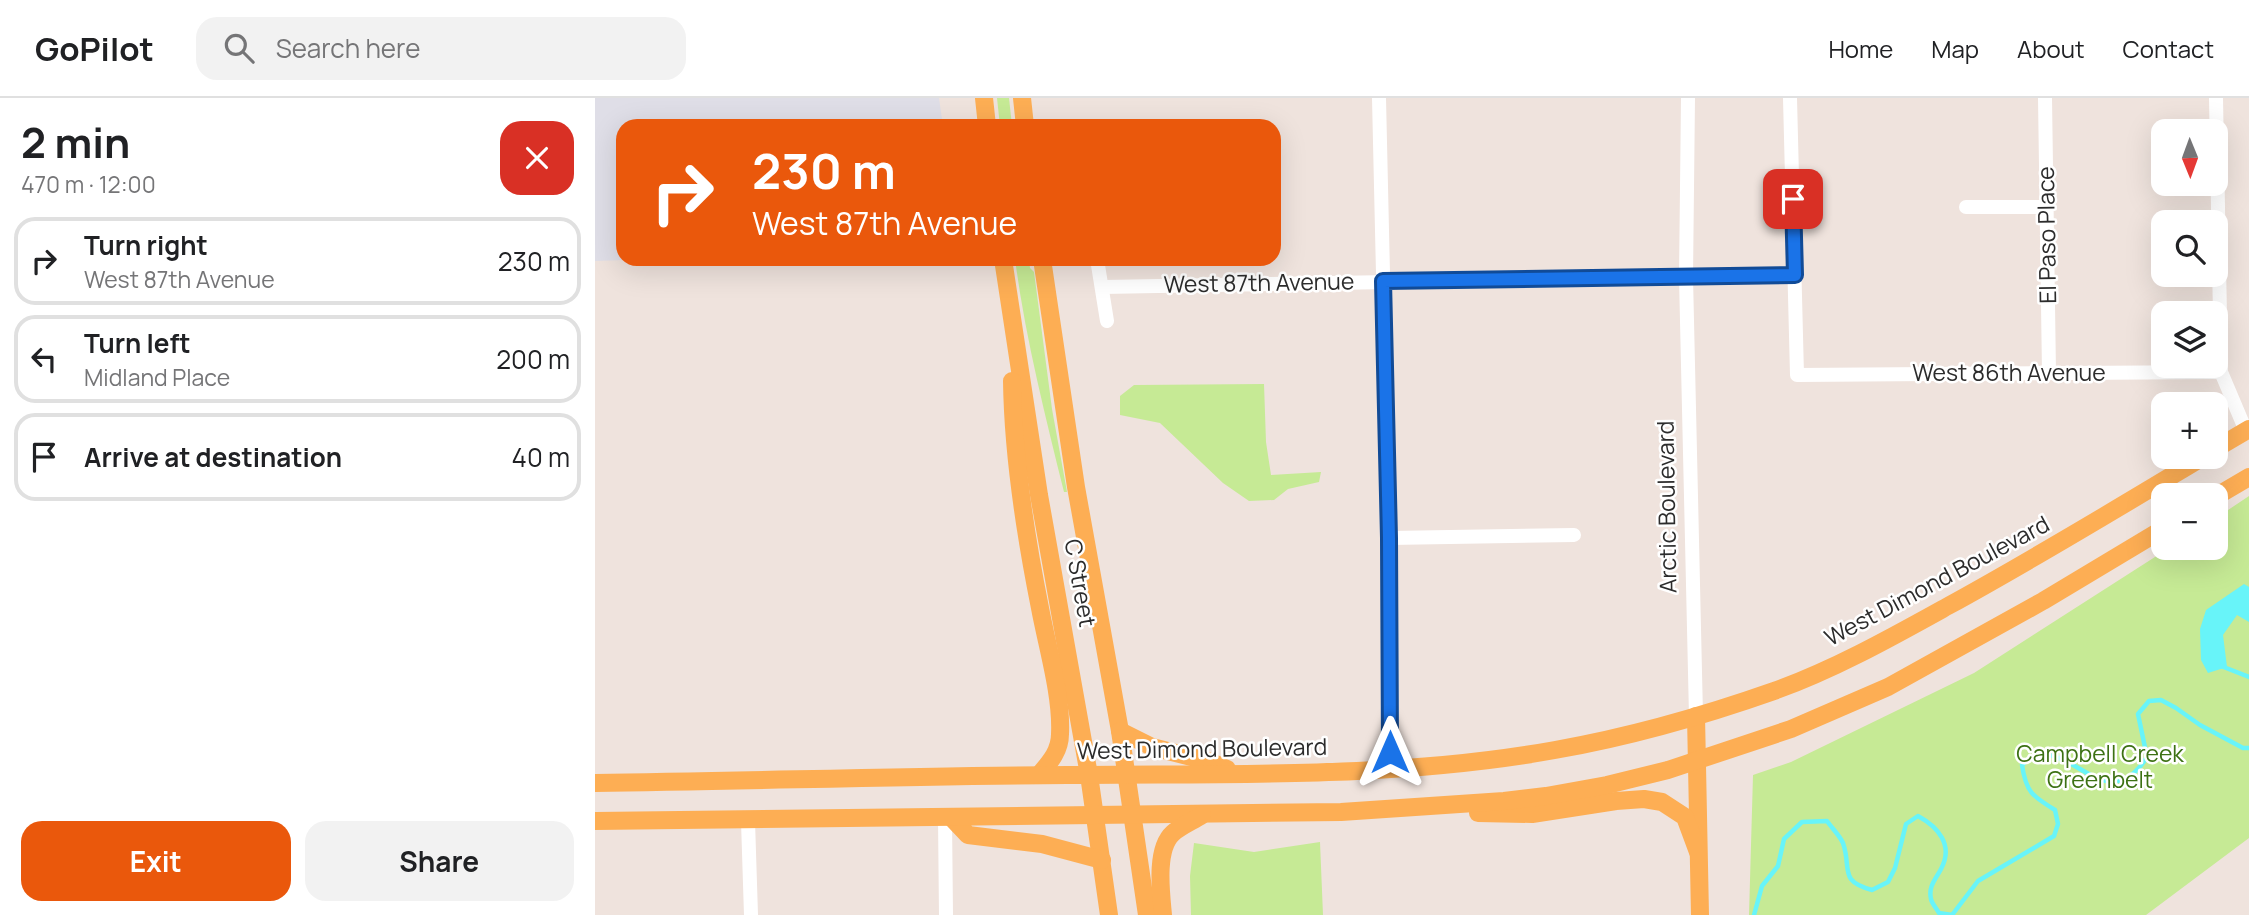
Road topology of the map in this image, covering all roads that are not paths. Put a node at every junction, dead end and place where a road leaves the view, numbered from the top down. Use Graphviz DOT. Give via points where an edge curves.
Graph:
graph roads {
  1 [pos="984,98"];
  2 [pos="1022,98"];
  3 [pos="1379,98"];
  4 [pos="1688,98"];
  5 [pos="1790,98"];
  6 [pos="2045,98"];
  7 [pos="2216,98"];
  8 [pos="986,119"];
  9 [pos="1024,119"];
  10 [pos="1966,207"];
  11 [pos="2046,207"];
  12 [pos="1004,266"];
  13 [pos="1043,266"];
  14 [pos="1098,266"];
  15 [pos="1795,275"];
  16 [pos="1686,277"];
  17 [pos="1383,281"];
  18 [pos="1102,287"];
  19 [pos="2220,301"];
  20 [pos="1012,318"];
  21 [pos="1107,321"];
  22 [pos="2151,372"];
  23 [pos="2049,373"];
  24 [pos="2224,378"];
  25 [pos="2247,430"];
  26 [pos="2228,441"];
  27 [pos="2183,469"];
  28 [pos="2249,477"];
  29 [pos="2228,489"];
  30 [pos="1574,535"];
  31 [pos="2151,536"];
  32 [pos="1389,538"];
  33 [pos="1696,716"];
  34 [pos="1121,731"];
  35 [pos="1697,761"];
  36 [pos="1390,769"];
  37 [pos="1237,773"];
  38 [pos="1126,774"];
  39 [pos="1039,775"];
  40 [pos="1089,775"];
  41 [pos="595,783"];
  42 [pos="1415,809"];
  43 [pos="1203,814"];
  44 [pos="1133,815"];
  45 [pos="1095,816"];
  46 [pos="948,818"];
  47 [pos="595,821"];
  48 [pos="748,821"];
  49 [pos="1698,852"];
  50 [pos="1102,860"];
  51 [pos="751,915"];
  52 [pos="946,915"];
  53 [pos="1109,915"];
  54 [pos="1147,915"];
  55 [pos="1163,915"];
  56 [pos="1700,915"];
  1 -- 8 [label="main road"];
  2 -- 9 [label="main road"];
  3 -- 17 [label="street"];
  4 -- 16 [label="street, Arctic Boulevard"];
  5 -- 15 [label="street"];
  6 -- 11 [label="street, El Paso Place"];
  7 -- 19 [label="street"];
  10 -- 11 [label="street"];
  11 -- 23 [label="street, El Paso Place"];
  12 -- 20 [label="main road, C Street"];
  13 -- 34 [label="main road, C Street" via="1076,487"];
  14 -- 18 [label="street"];
  15 -- 16 [label="street, West 87th Avenue"];
  15 -- 23 [label="street, West 86th Avenue" via="1797,375"];
  16 -- 17 [label="street, West 87th Avenue"];
  16 -- 33 [label="street, Arctic Boulevard"];
  17 -- 18 [label="street, West 87th Avenue"];
  17 -- 32 [label="street"];
  18 -- 21 [label="street"];
  20 -- 39 [label="main road" via="1013,429 1061,732 1059,748"];
  20 -- 40 [label="main road, C Street"];
  22 -- 23 [label="street, West 86th Avenue"];
  24 -- 25 [label="street"];
  25 -- 26 [label="main road"];
  27 -- 33 [label="main road, West Dimond Boulevard" via="1870,650 1776,690"];
  28 -- 29 [label="main road"];
  30 -- 32 [label="street"];
  31 -- 35 [label="main road" via="1888,687 1791,729"];
  32 -- 36 [label="street"];
  33 -- 35 [label="main road, Arctic Boulevard"];
  33 -- 36 [label="main road, West Dimond Boulevard" via="1555,750"];
  34 -- 37 [label="main road" via="1152,747"];
  34 -- 38 [label="main road, C Street"];
  35 -- 42 [label="main road" via="1546,796"];
  35 -- 49 [label="main road, Arctic Boulevard"];
  36 -- 37 [label="main road, West Dimond Boulevard"];
  37 -- 38 [label="main road, West Dimond Boulevard"];
  38 -- 40 [label="main road, West Dimond Boulevard"];
  38 -- 44 [label="main road, C Street"];
  39 -- 40 [label="main road, West Dimond Boulevard"];
  39 -- 41 [label="main road, West Dimond Boulevard"];
  40 -- 45 [label="main road, C Street"];
  42 -- 43 [label="main road"];
  42 -- 49 [label="main road" via="1532,814 1644,799 1662,802 1685,817"];
  43 -- 44 [label="main road"];
  43 -- 55 [label="main road" via="1171,834 1164,847"];
  44 -- 45 [label="main road"];
  44 -- 54 [label="main road, C Street"];
  45 -- 46 [label="main road"];
  45 -- 50 [label="main road, C Street"];
  46 -- 48 [label="main road"];
  46 -- 50 [label="main road" via="968,835 1052,846"];
  46 -- 52 [label="street"];
  47 -- 48 [label="main road"];
  48 -- 51 [label="street"];
  49 -- 56 [label="main road, Arctic Boulevard"];
  50 -- 53 [label="main road, C Street"];
}
